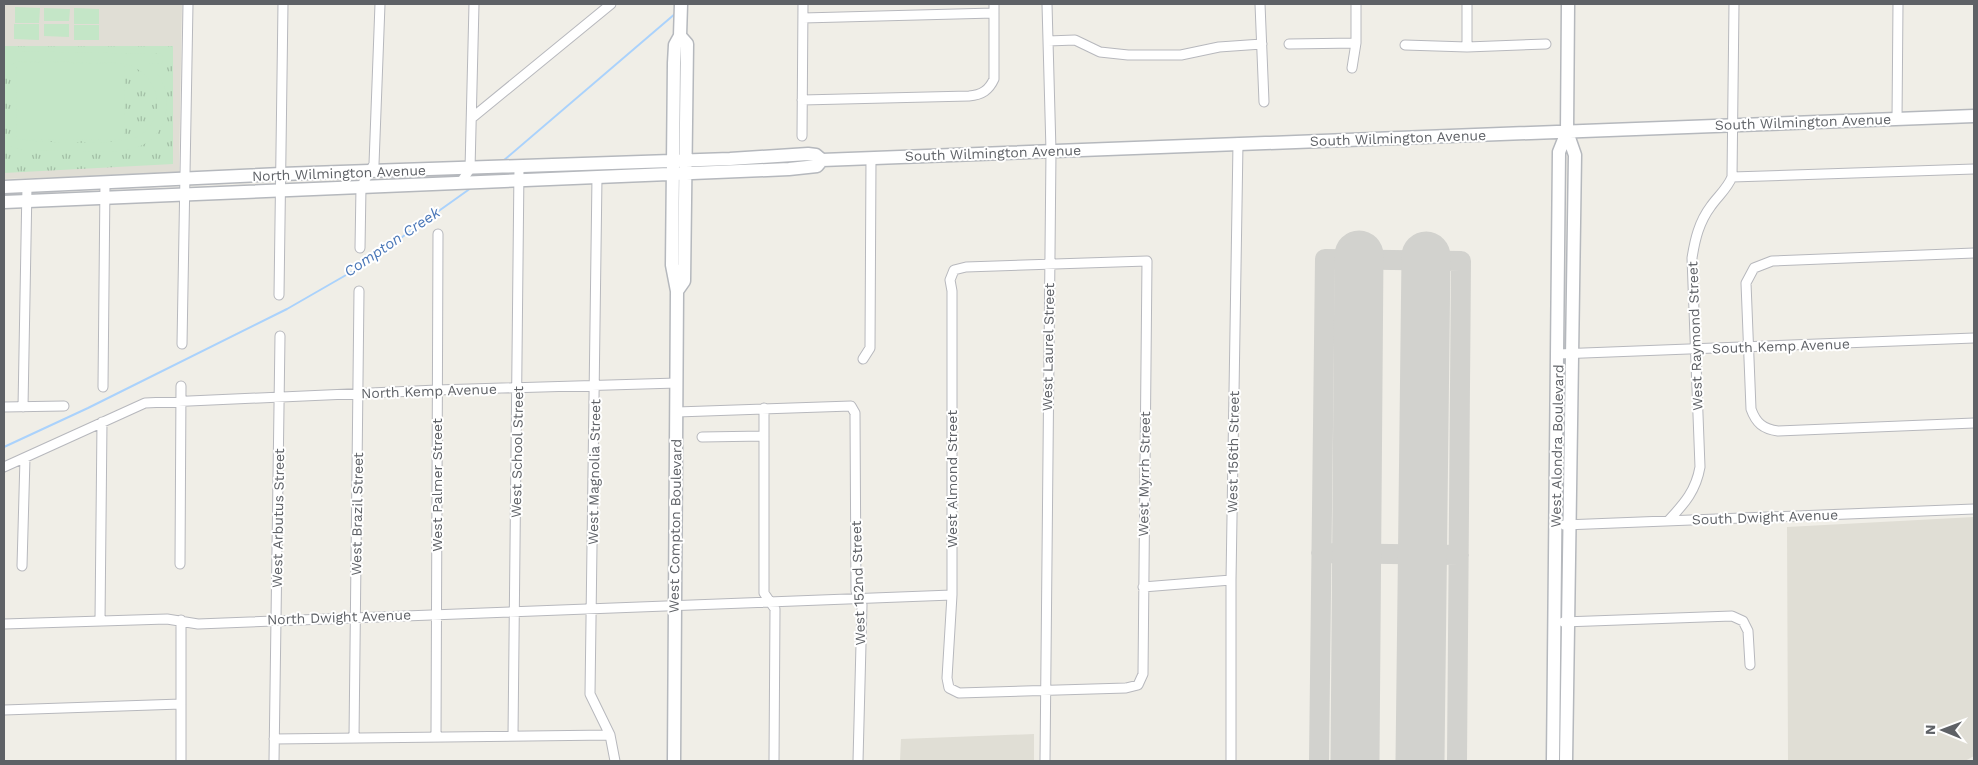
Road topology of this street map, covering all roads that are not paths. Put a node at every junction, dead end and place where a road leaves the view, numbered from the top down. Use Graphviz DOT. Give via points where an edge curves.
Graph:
graph roads {
  1 [pos="188,4"];
  2 [pos="283,4"];
  3 [pos="380,4"];
  4 [pos="474,4"];
  5 [pos="610,4"];
  6 [pos="680,4"];
  7 [pos="803,4"];
  8 [pos="1046,4"];
  9 [pos="1260,4"];
  10 [pos="1356,4"];
  11 [pos="1467,4"];
  12 [pos="1568,4"];
  13 [pos="1734,4"];
  14 [pos="1898,4"];
  15 [pos="994,8"];
  16 [pos="803,18"];
  17 [pos="1048,41"];
  18 [pos="1356,43"];
  19 [pos="1262,44"];
  20 [pos="1289,44"];
  21 [pos="1405,44"];
  22 [pos="1546,44"];
  23 [pos="1467,47"];
  24 [pos="1352,68"];
  25 [pos="802,100"];
  26 [pos="1264,102"];
  27 [pos="1974,116"];
  28 [pos="473,117"];
  29 [pos="1897,119"];
  30 [pos="1733,125"];
  31 [pos="1567,132"];
  32 [pos="802,136"];
  33 [pos="1238,144"];
  34 [pos="1051,151"];
  35 [pos="871,158"];
  36 [pos="822,160"];
  37 [pos="679,161"];
  38 [pos="470,169"];
  39 [pos="1974,169"];
  40 [pos="370,172"];
  41 [pos="517,172"];
  42 [pos="281,174"];
  43 [pos="680,174"];
  44 [pos="597,177"];
  45 [pos="1732,177"];
  46 [pos="184,178"];
  47 [pos="461,182"];
  48 [pos="105,183"];
  49 [pos="27,186"];
  50 [pos="4,187"];
  51 [pos="361,187"];
  52 [pos="281,190"];
  53 [pos="184,194"];
  54 [pos="105,199"];
  55 [pos="27,201"];
  56 [pos="4,202"];
  57 [pos="438,234"];
  58 [pos="360,248"];
  59 [pos="1974,253"];
  60 [pos="1049,263"];
  61 [pos="359,290"];
  62 [pos="279,295"];
  63 [pos="280,336"];
  64 [pos="1974,338"];
  65 [pos="182,344"];
  66 [pos="1748,348"];
  67 [pos="1696,349"];
  68 [pos="1572,353"];
  69 [pos="1558,354"];
  70 [pos="863,359"];
  71 [pos="677,383"];
  72 [pos="181,386"];
  73 [pos="595,386"];
  74 [pos="103,387"];
  75 [pos="518,388"];
  76 [pos="437,390"];
  77 [pos="358,394"];
  78 [pos="279,398"];
  79 [pos="181,402"];
  80 [pos="64,406"];
  81 [pos="23,407"];
  82 [pos="4,408"];
  83 [pos="764,408"];
  84 [pos="677,412"];
  85 [pos="102,422"];
  86 [pos="1974,423"];
  87 [pos="764,436"];
  88 [pos="702,437"];
  89 [pos="25,458"];
  90 [pos="4,468"];
  91 [pos="1974,509"];
  92 [pos="1669,520"];
  93 [pos="1562,525"];
  94 [pos="180,564"];
  95 [pos="22,566"];
  96 [pos="1231,580"];
  97 [pos="1143,587"];
  98 [pos="952,594"];
  99 [pos="859,598"];
  100 [pos="770,602"];
  101 [pos="674,604"];
  102 [pos="591,608"];
  103 [pos="514,611"];
  104 [pos="436,614"];
  105 [pos="356,616"];
  106 [pos="276,619"];
  107 [pos="181,620"];
  108 [pos="100,621"];
  109 [pos="1561,621"];
  110 [pos="4,624"];
  111 [pos="1750,665"];
  112 [pos="1045,690"];
  113 [pos="181,704"];
  114 [pos="4,710"];
  115 [pos="610,735"];
  116 [pos="513,736"];
  117 [pos="436,737"];
  118 [pos="354,738"];
  119 [pos="274,739"];
  120 [pos="181,761"];
  121 [pos="274,761"];
  122 [pos="615,761"];
  123 [pos="674,761"];
  124 [pos="774,761"];
  125 [pos="858,761"];
  126 [pos="1045,761"];
  127 [pos="1231,761"];
  128 [pos="1553,761"];
  129 [pos="1566,761"];
  1 -- 46 [label="street"];
  2 -- 42 [label="street"];
  3 -- 40 [label="street" via="374,164"];
  4 -- 28 [label="street"];
  5 -- 28 [label="street"];
  6 -- 37 [label="main road, West Compton Boulevard" via="680,29 674,54"];
  7 -- 16 [label="street"];
  8 -- 17 [label="street, West Laurel Street"];
  9 -- 19 [label="street"];
  10 -- 18 [label="street"];
  11 -- 23 [label="street"];
  12 -- 31 [label="main road, West Alondra Boulevard"];
  13 -- 30 [label="street"];
  14 -- 29 [label="street"];
  15 -- 16 [label="street"];
  15 -- 25 [label="street" via="995,70 991,92 969,96"];
  16 -- 25 [label="street"];
  17 -- 19 [label="street" via="1075,40 1100,52 1126,55 1181,55 1219,47"];
  17 -- 34 [label="street, West Laurel Street"];
  18 -- 20 [label="street"];
  18 -- 24 [label="street"];
  19 -- 26 [label="street"];
  21 -- 23 [label="street"];
  22 -- 23 [label="street"];
  25 -- 32 [label="street"];
  27 -- 29 [label="main road, South Wilmington Avenue"];
  28 -- 38 [label="street"];
  29 -- 30 [label="main road, South Wilmington Avenue"];
  30 -- 31 [label="main road, South Wilmington Avenue"];
  30 -- 45 [label="street"];
  31 -- 33 [label="main road, South Wilmington Avenue"];
  31 -- 68 [label="main road, West Alondra Boulevard" via="1574,156"];
  31 -- 69 [label="main road, West Alondra Boulevard" via="1559,152"];
  33 -- 34 [label="main road, South Wilmington Avenue"];
  33 -- 96 [label="street, West 156th Street"];
  34 -- 35 [label="main road, South Wilmington Avenue"];
  34 -- 60 [label="street, West Laurel Street"];
  35 -- 36 [label="main road, South Wilmington Avenue"];
  35 -- 70 [label="street" via="870,348"];
  36 -- 37 [label="main road, South Wilmington Avenue" via="808,154"];
  36 -- 43 [label="main road, South Wilmington Avenue" via="817,166 798,168"];
  37 -- 41 [label="main road, North Wilmington Avenue"];
  37 -- 43 [label="main road, West Compton Boulevard"];
  38 -- 40 [label="main road, North Wilmington Avenue"];
  38 -- 41 [label="main road, North Wilmington Avenue"];
  38 -- 47 [label="street"];
  39 -- 45 [label="street"];
  40 -- 42 [label="main road, North Wilmington Avenue"];
  40 -- 51 [label="street"];
  41 -- 44 [label="main road, North Wilmington Avenue"];
  41 -- 47 [label="main road, North Wilmington Avenue" via="501,180"];
  41 -- 75 [label="street, West School Street"];
  42 -- 46 [label="main road, North Wilmington Avenue"];
  42 -- 52 [label="street"];
  43 -- 44 [label="main road, North Wilmington Avenue"];
  43 -- 71 [label="main road, West Compton Boulevard" via="672,265 677,292"];
  44 -- 73 [label="street, West Magnolia Street"];
  45 -- 67 [label="street, West Raymond Street" via="1702,219 1695,238 1692,258"];
  46 -- 48 [label="main road, North Wilmington Avenue"];
  46 -- 53 [label="street"];
  47 -- 51 [label="main road, North Wilmington Avenue"];
  48 -- 49 [label="main road, North Wilmington Avenue"];
  48 -- 54 [label="street"];
  49 -- 50 [label="main road, North Wilmington Avenue"];
  49 -- 55 [label="street"];
  51 -- 52 [label="main road, North Wilmington Avenue"];
  51 -- 58 [label="street"];
  52 -- 53 [label="main road, North Wilmington Avenue"];
  52 -- 62 [label="street"];
  53 -- 54 [label="main road, North Wilmington Avenue"];
  53 -- 65 [label="street"];
  54 -- 55 [label="main road, North Wilmington Avenue"];
  54 -- 74 [label="street"];
  55 -- 56 [label="main road, North Wilmington Avenue"];
  55 -- 81 [label="street"];
  57 -- 76 [label="street, West Palmer Street"];
  59 -- 66 [label="street" via="1762,263 1754,268 1746,283"];
  60 -- 97 [label="street, West Myrrh Street" via="1147,261"];
  60 -- 98 [label="street, West Almond Street" via="966,267 954,270 950,280"];
  60 -- 112 [label="street, West Laurel Street"];
  61 -- 77 [label="street, West Brazil Street"];
  63 -- 78 [label="street, West Arbutus Street"];
  64 -- 66 [label="street, South Kemp Avenue"];
  66 -- 67 [label="street, South Kemp Avenue"];
  66 -- 86 [label="street" via="1751,408 1760,425 1768,430"];
  67 -- 68 [label="street, South Kemp Avenue"];
  67 -- 92 [label="street, West Raymond Street" via="1700,467 1697,485"];
  68 -- 69 [label="street, South Kemp Avenue"];
  68 -- 93 [label="main road, West Alondra Boulevard"];
  69 -- 93 [label="main road, West Alondra Boulevard"];
  71 -- 73 [label="street, North Kemp Avenue"];
  71 -- 84 [label="main road, West Compton Boulevard"];
  72 -- 79 [label="street"];
  73 -- 75 [label="street, North Kemp Avenue"];
  73 -- 102 [label="street, West Magnolia Street"];
  75 -- 76 [label="street, North Kemp Avenue"];
  75 -- 103 [label="street, West School Street"];
  76 -- 77 [label="street, North Kemp Avenue"];
  76 -- 104 [label="street, West Palmer Street"];
  77 -- 78 [label="street, North Kemp Avenue"];
  77 -- 105 [label="street, West Brazil Street"];
  78 -- 79 [label="street, North Kemp Avenue"];
  78 -- 106 [label="street, West Arbutus Street"];
  79 -- 85 [label="street, North Kemp Avenue" via="145,403"];
  79 -- 94 [label="street"];
  80 -- 81 [label="street"];
  81 -- 82 [label="street"];
  83 -- 84 [label="street"];
  83 -- 87 [label="street"];
  83 -- 99 [label="street, West 152nd Street" via="851,406 856,412 856,591"];
  84 -- 101 [label="main road, West Compton Boulevard"];
  85 -- 89 [label="street, North Kemp Avenue"];
  85 -- 108 [label="street"];
  87 -- 88 [label="street"];
  87 -- 100 [label="street" via="764,593"];
  89 -- 90 [label="street, North Kemp Avenue"];
  89 -- 95 [label="street"];
  91 -- 92 [label="street, South Dwight Avenue"];
  92 -- 93 [label="street, South Dwight Avenue"];
  93 -- 109 [label="main road, West Alondra Boulevard"];
  96 -- 97 [label="street"];
  96 -- 127 [label="street, West 156th Street"];
  97 -- 112 [label="street, West Myrrh Street" via="1143,674 1138,685"];
  98 -- 99 [label="street"];
  98 -- 112 [label="street, West Almond Street" via="949,688 959,692"];
  99 -- 100 [label="street"];
  99 -- 125 [label="street, West 152nd Street" via="862,605"];
  100 -- 101 [label="street"];
  100 -- 124 [label="street" via="775,608"];
  101 -- 102 [label="street, North Dwight Avenue"];
  101 -- 123 [label="main road, West Compton Boulevard"];
  102 -- 103 [label="street, North Dwight Avenue"];
  102 -- 115 [label="street, West Magnolia Street" via="590,694"];
  103 -- 104 [label="street, North Dwight Avenue"];
  103 -- 116 [label="street, West School Street"];
  104 -- 105 [label="street, North Dwight Avenue"];
  104 -- 117 [label="street, West Palmer Street"];
  105 -- 106 [label="street, North Dwight Avenue"];
  105 -- 118 [label="street, West Brazil Street"];
  106 -- 107 [label="street, North Dwight Avenue" via="198,624"];
  106 -- 119 [label="street, West Arbutus Street"];
  107 -- 108 [label="street, North Dwight Avenue"];
  107 -- 113 [label="street"];
  108 -- 110 [label="street, North Dwight Avenue"];
  109 -- 111 [label="street" via="1732,616 1743,621 1748,631"];
  109 -- 128 [label="main road, West Alondra Boulevard"];
  109 -- 129 [label="main road, West Alondra Boulevard"];
  112 -- 126 [label="street, West Laurel Street"];
  113 -- 114 [label="street"];
  113 -- 120 [label="street"];
  115 -- 116 [label="street"];
  115 -- 122 [label="street, West Magnolia Street"];
  116 -- 117 [label="street"];
  117 -- 118 [label="street"];
  118 -- 119 [label="street"];
  119 -- 121 [label="street, West Arbutus Street"];
}
